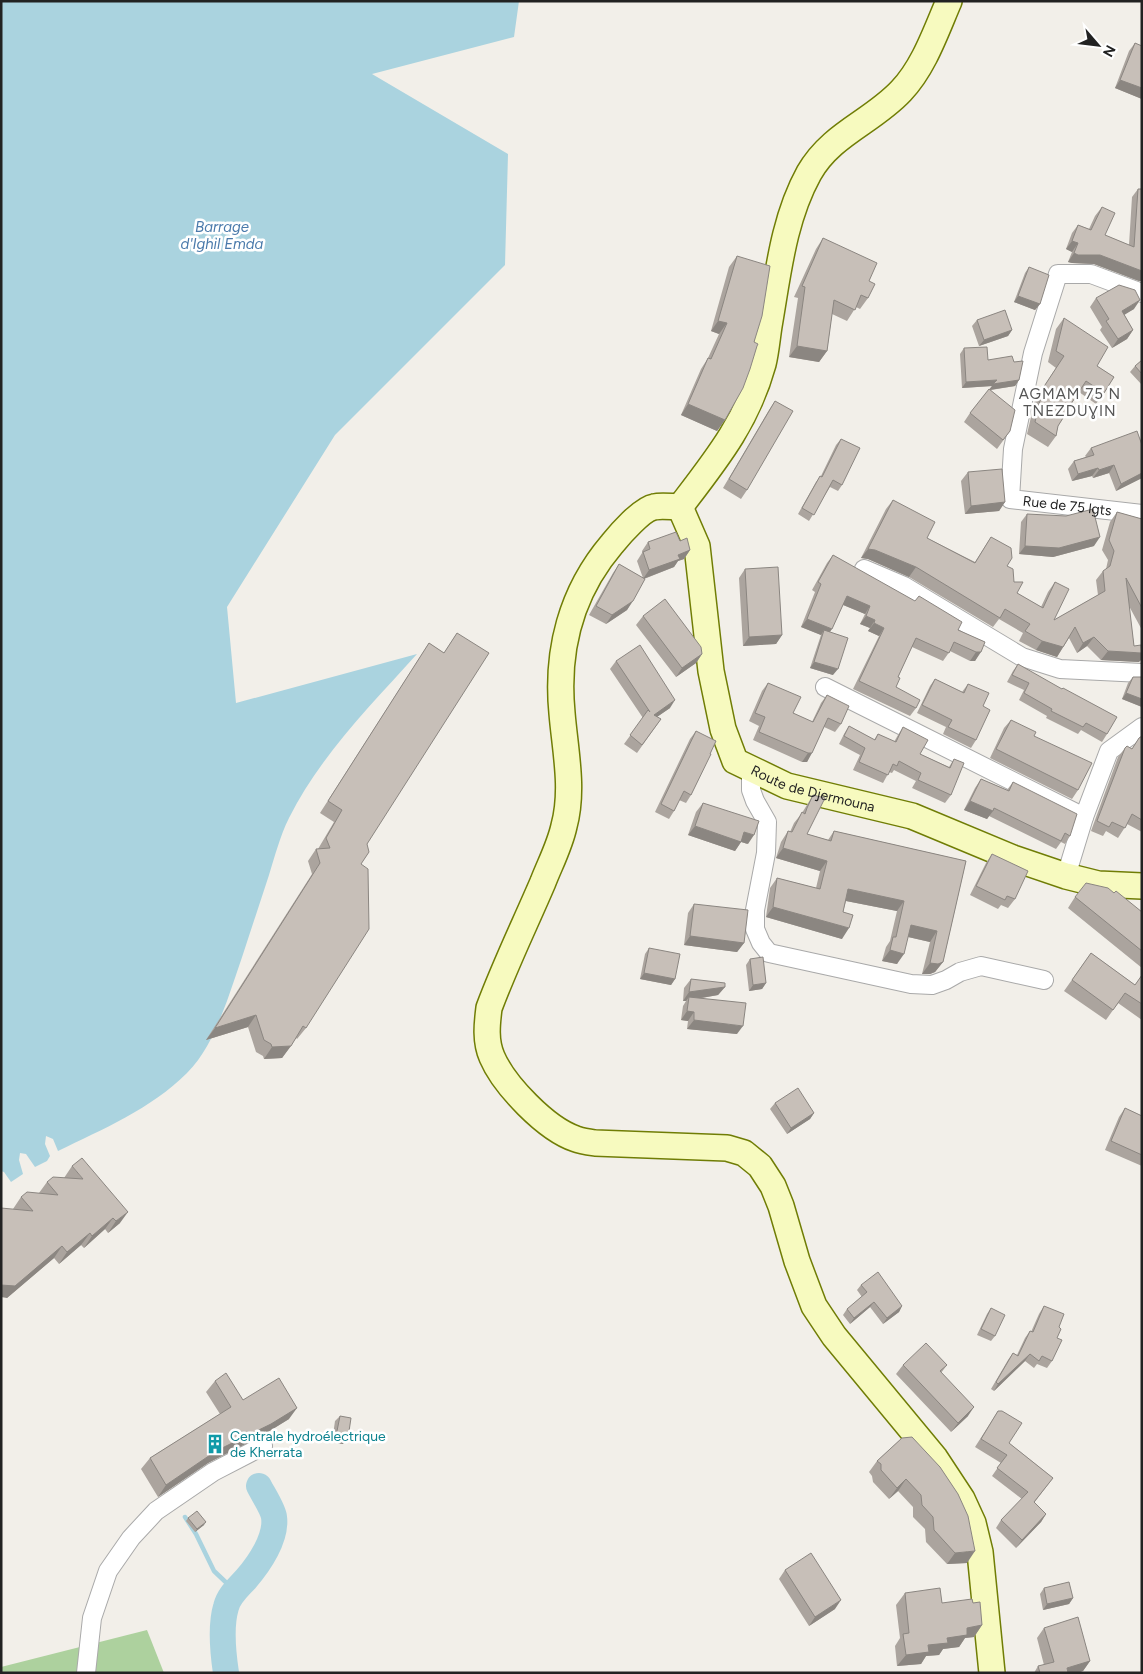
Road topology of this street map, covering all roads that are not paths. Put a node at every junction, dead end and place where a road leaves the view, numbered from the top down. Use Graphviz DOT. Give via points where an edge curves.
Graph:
graph roads {
  1 [pos="949,1"];
  2 [pos="1142,293"];
  3 [pos="680,507"];
  4 [pos="1142,514"];
  5 [pos="864,569"];
  6 [pos="1142,674"];
  7 [pos="825,688"];
  8 [pos="1142,727"];
  9 [pos="751,769"];
  10 [pos="1084,817"];
  11 [pos="1066,876"];
  12 [pos="1142,886"];
  13 [pos="1044,980"];
  14 [pos="263,1446"];
  15 [pos="86,1673"];
  16 [pos="992,1673"];
  1 -- 3 [label="main road" via="918,68 902,90 885,107 841,136 809,173 790,218 763,363 753,392 726,446"];
  2 -- 4 [label="street, Rue de 75 lgts" via="1091,274 1058,274 1032,353 1013,449 1010,499"];
  3 -- 9 [label="main road, Route de Djermouna" via="697,546 710,670 723,729 735,761"];
  3 -- 16 [label="main road" via="653,507 627,526 598,560 581,589 567,628 561,673 568,800 565,826 488,1008 486,1030 491,1056 503,1077 534,1111 552,1127 575,1139 594,1143 727,1148 744,1153 760,1166 781,1206 814,1306 834,1336 935,1458 962,1499 973,1523 980,1552"];
  5 -- 6 [label="street" via="904,586 1022,658 1060,669"];
  7 -- 10 [label="street"];
  8 -- 10 [label="street" via="1109,751"];
  9 -- 11 [label="main road, Route de Djermouna" via="787,786 912,816"];
  9 -- 13 [label="street" via="751,790 768,822 766,853 755,910 756,929 769,953 911,984 932,985 981,966"];
  10 -- 11 [label="street"];
  11 -- 12 [label="main road, Route de Djermouna" via="1098,884"];
  14 -- 15 [label="street" via="213,1472 156,1511 131,1538 108,1571 92,1618"];
}
